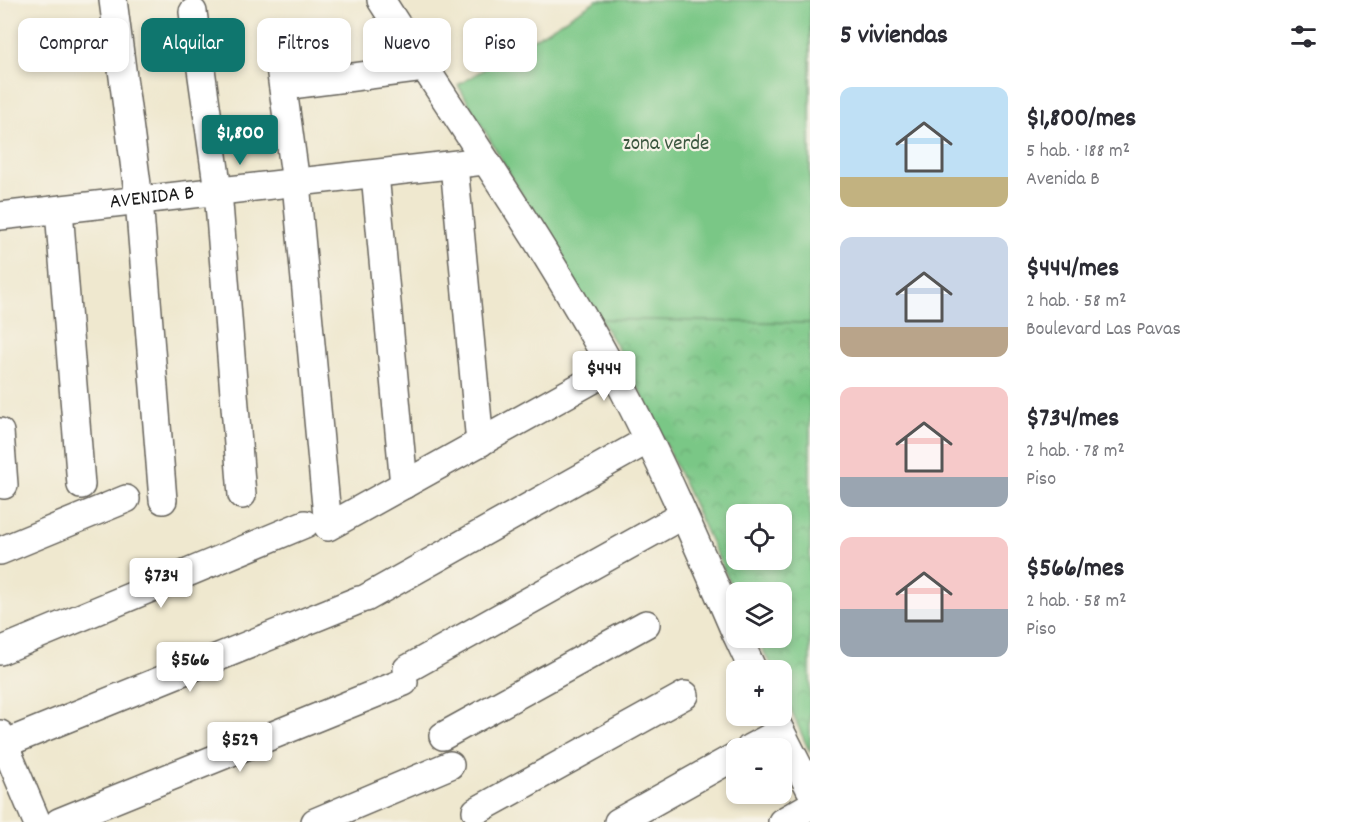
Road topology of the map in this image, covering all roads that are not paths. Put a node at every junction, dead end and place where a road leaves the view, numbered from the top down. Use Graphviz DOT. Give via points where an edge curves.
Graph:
graph roads {
  1 [pos="113,0"];
  2 [pos="381,0"];
  3 [pos="193,12"];
  4 [pos="392,18"];
  5 [pos="281,72"];
  6 [pos="393,72"];
  7 [pos="427,72"];
  8 [pos="283,86"];
  9 [pos="484,161"];
  10 [pos="454,165"];
  11 [pos="375,174"];
  12 [pos="296,183"];
  13 [pos="218,191"];
  14 [pos="139,200"];
  15 [pos="59,210"];
  16 [pos="0,216"];
  17 [pos="612,369"];
  18 [pos="0,432"];
  19 [pos="648,440"];
  20 [pos="480,443"];
  21 [pos="4,485"];
  22 [pos="81,485"];
  23 [pos="404,485"];
  24 [pos="242,495"];
  25 [pos="126,499"];
  26 [pos="163,500"];
  27 [pos="683,514"];
  28 [pos="305,524"];
  29 [pos="0,551"];
  30 [pos="726,611"];
  31 [pos="646,624"];
  32 [pos="0,651"];
  33 [pos="685,695"];
  34 [pos="774,726"];
  35 [pos="777,726"];
  36 [pos="443,736"];
  37 [pos="761,738"];
  38 [pos="2,739"];
  39 [pos="726,762"];
  40 [pos="450,765"];
  41 [pos="810,789"];
  42 [pos="810,806"];
  43 [pos="476,812"];
  44 [pos="37,822"];
  45 [pos="59,822"];
  46 [pos="315,822"];
  47 [pos="618,822"];
  48 [pos="782,822"];
  1 -- 14 [label="street"];
  2 -- 4 [label="street"];
  3 -- 13 [label="street"];
  5 -- 8 [label="street"];
  6 -- 8 [label="street"];
  7 -- 9 [label="street"];
  8 -- 12 [label="street"];
  9 -- 10 [label="street, AVENIDA B"];
  9 -- 17 [label="street" via="521,212"];
  10 -- 11 [label="street, AVENIDA B"];
  10 -- 20 [label="street"];
  11 -- 12 [label="street, AVENIDA B"];
  11 -- 23 [label="street"];
  12 -- 13 [label="street, AVENIDA B"];
  12 -- 23 [label="street" via="328,527"];
  13 -- 14 [label="street, AVENIDA B"];
  13 -- 24 [label="street"];
  14 -- 15 [label="street, AVENIDA B"];
  14 -- 26 [label="street"];
  15 -- 16 [label="street, AVENIDA B"];
  15 -- 22 [label="street"];
  17 -- 19 [label="street"];
  17 -- 20 [label="street"];
  18 -- 21 [label="street"];
  19 -- 27 [label="street"];
  19 -- 38 [label="street" via="362,599"];
  20 -- 23 [label="street"];
  25 -- 29 [label="street"];
  27 -- 30 [label="street"];
  27 -- 45 [label="street" via="405,675"];
  28 -- 32 [label="street"];
  31 -- 36 [label="street"];
  33 -- 43 [label="street"];
  34 -- 37 [label="street"];
  35 -- 41 [label="street"];
  38 -- 44 [label="street"];
  39 -- 47 [label="street"];
  40 -- 46 [label="street"];
  42 -- 48 [label="street"];
}
